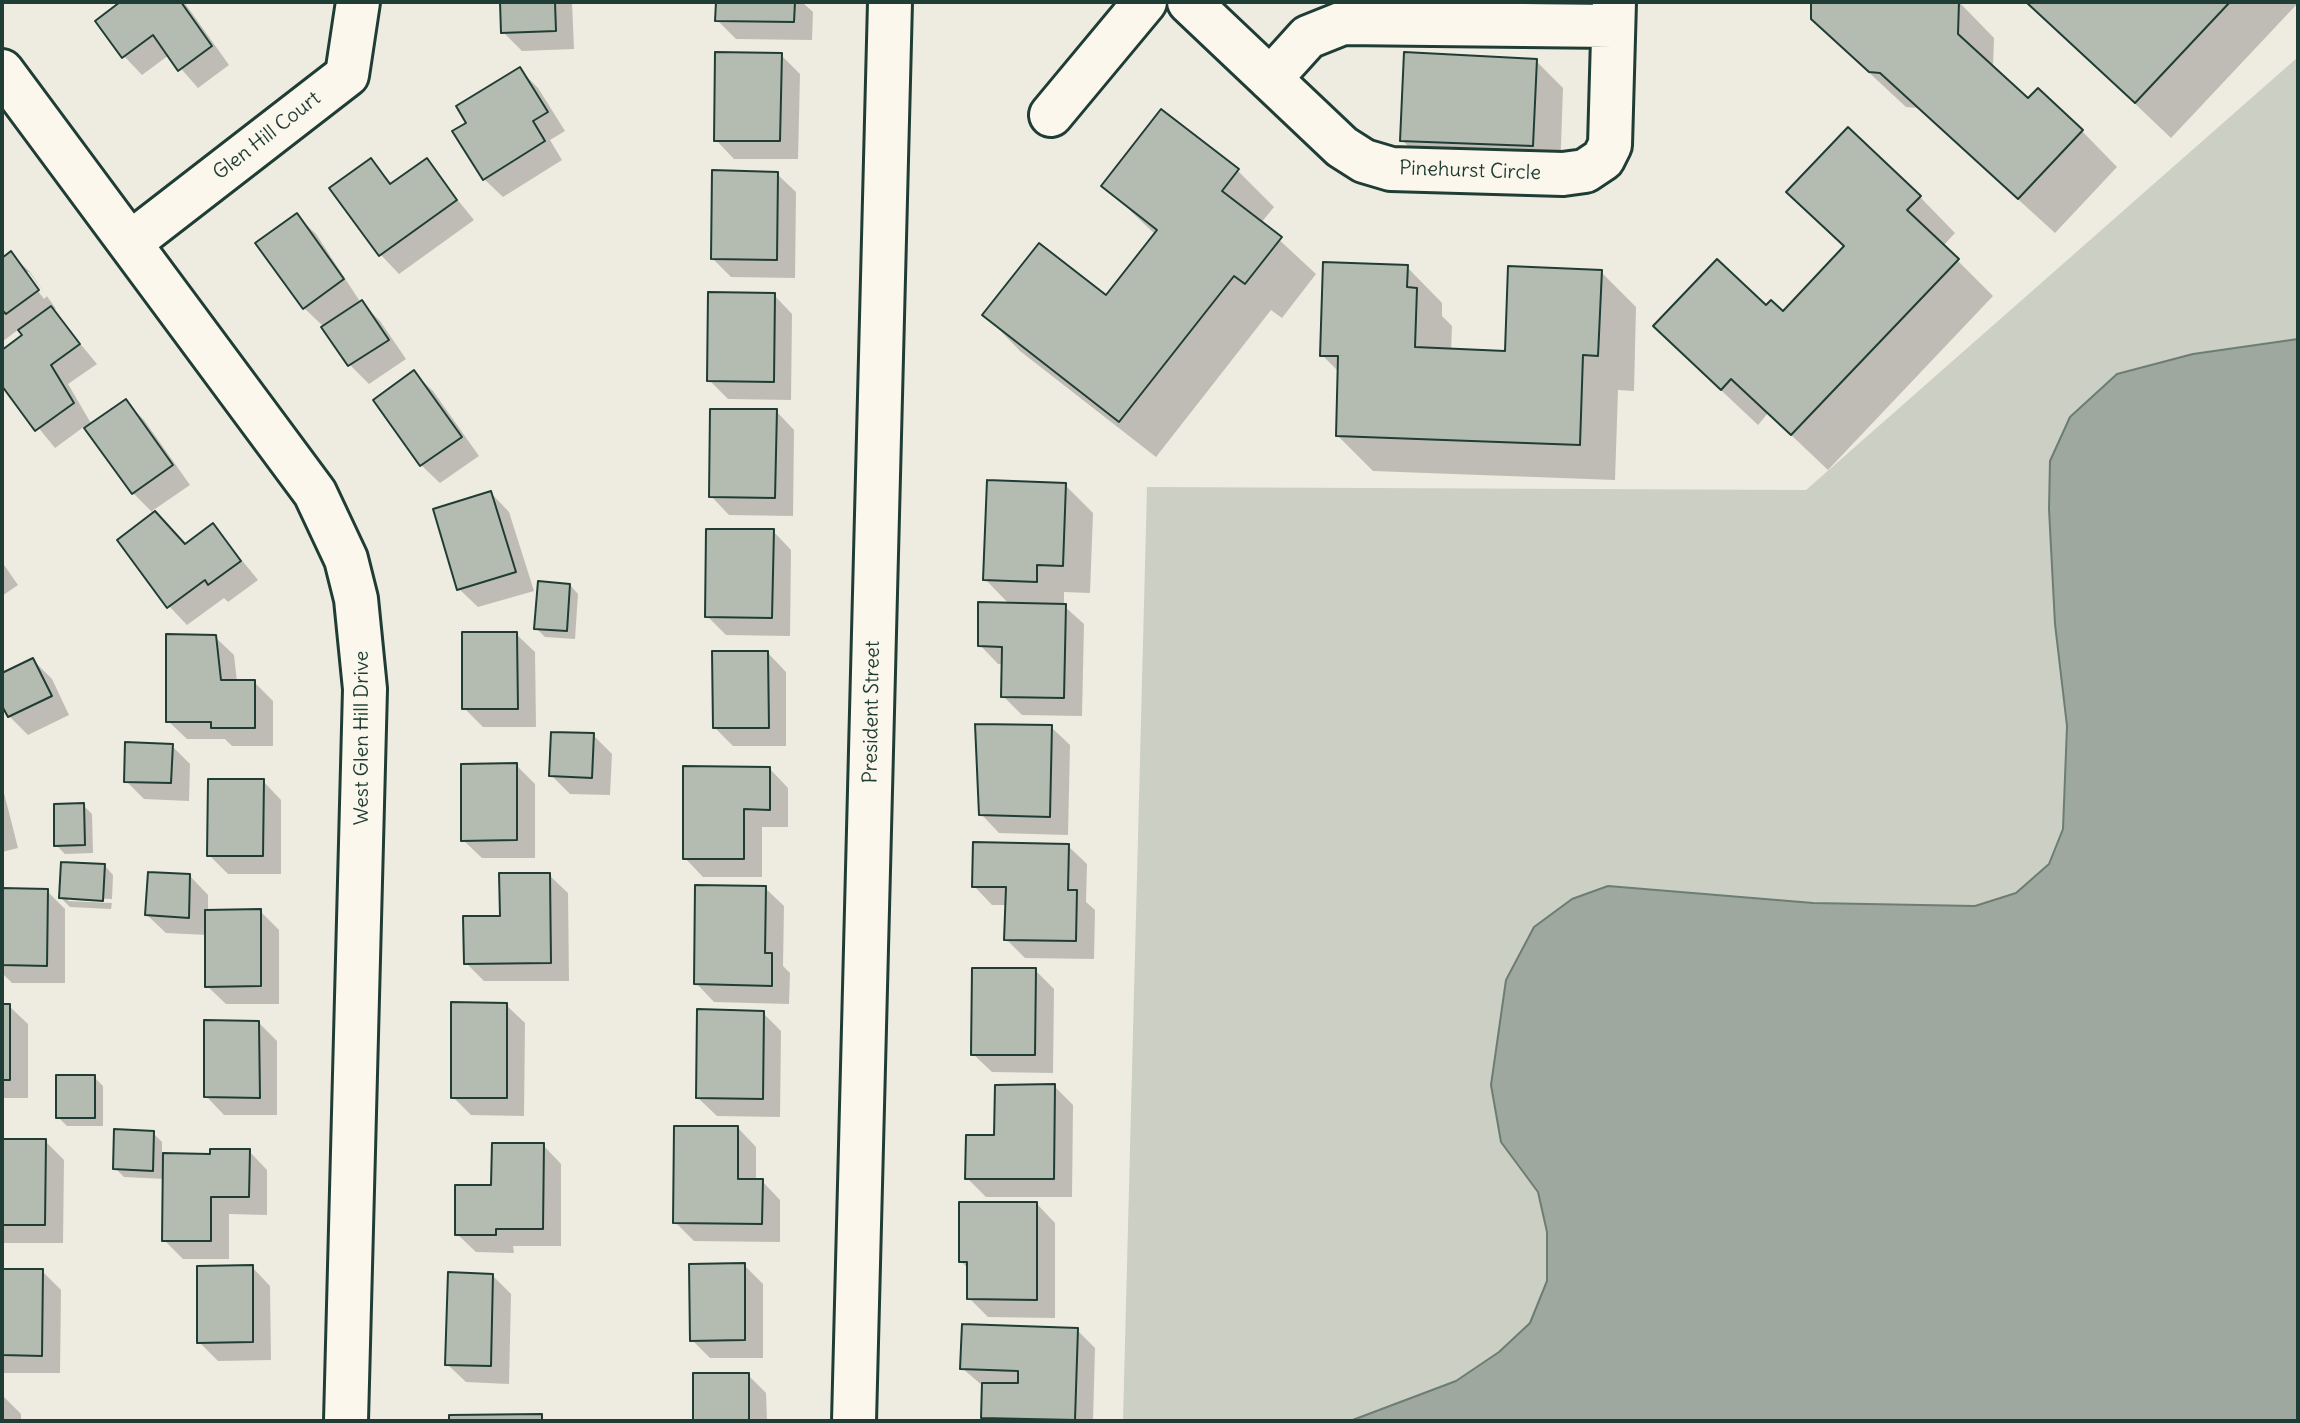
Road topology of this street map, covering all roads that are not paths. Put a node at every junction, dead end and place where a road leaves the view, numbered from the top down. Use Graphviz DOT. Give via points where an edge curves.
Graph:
graph roads {
  1 [pos="358,2"];
  2 [pos="890,2"];
  3 [pos="1145,2"];
  4 [pos="1189,2"];
  5 [pos="1614,14"];
  6 [pos="2,71"];
  7 [pos="1270,79"];
  8 [pos="1051,115"];
  9 [pos="130,243"];
  10 [pos="346,1421"];
  11 [pos="854,1421"];
  1 -- 9 [label="street, Glen Hill Court" via="347,75"];
  2 -- 11 [label="street, President Street"];
  3 -- 8 [label="street"];
  4 -- 7 [label="street, Pinehurst Circle"];
  5 -- 7 [label="street" via="1343,23 1308,37"];
  5 -- 7 [label="street, Pinehurst Circle" via="1610,145 1603,159 1585,171 1391,169 1342,147"];
  6 -- 9 [label="street, West Glen Hill Drive"];
  9 -- 10 [label="street, West Glen Hill Drive" via="315,493 346,559 356,599 365,689"];
}
